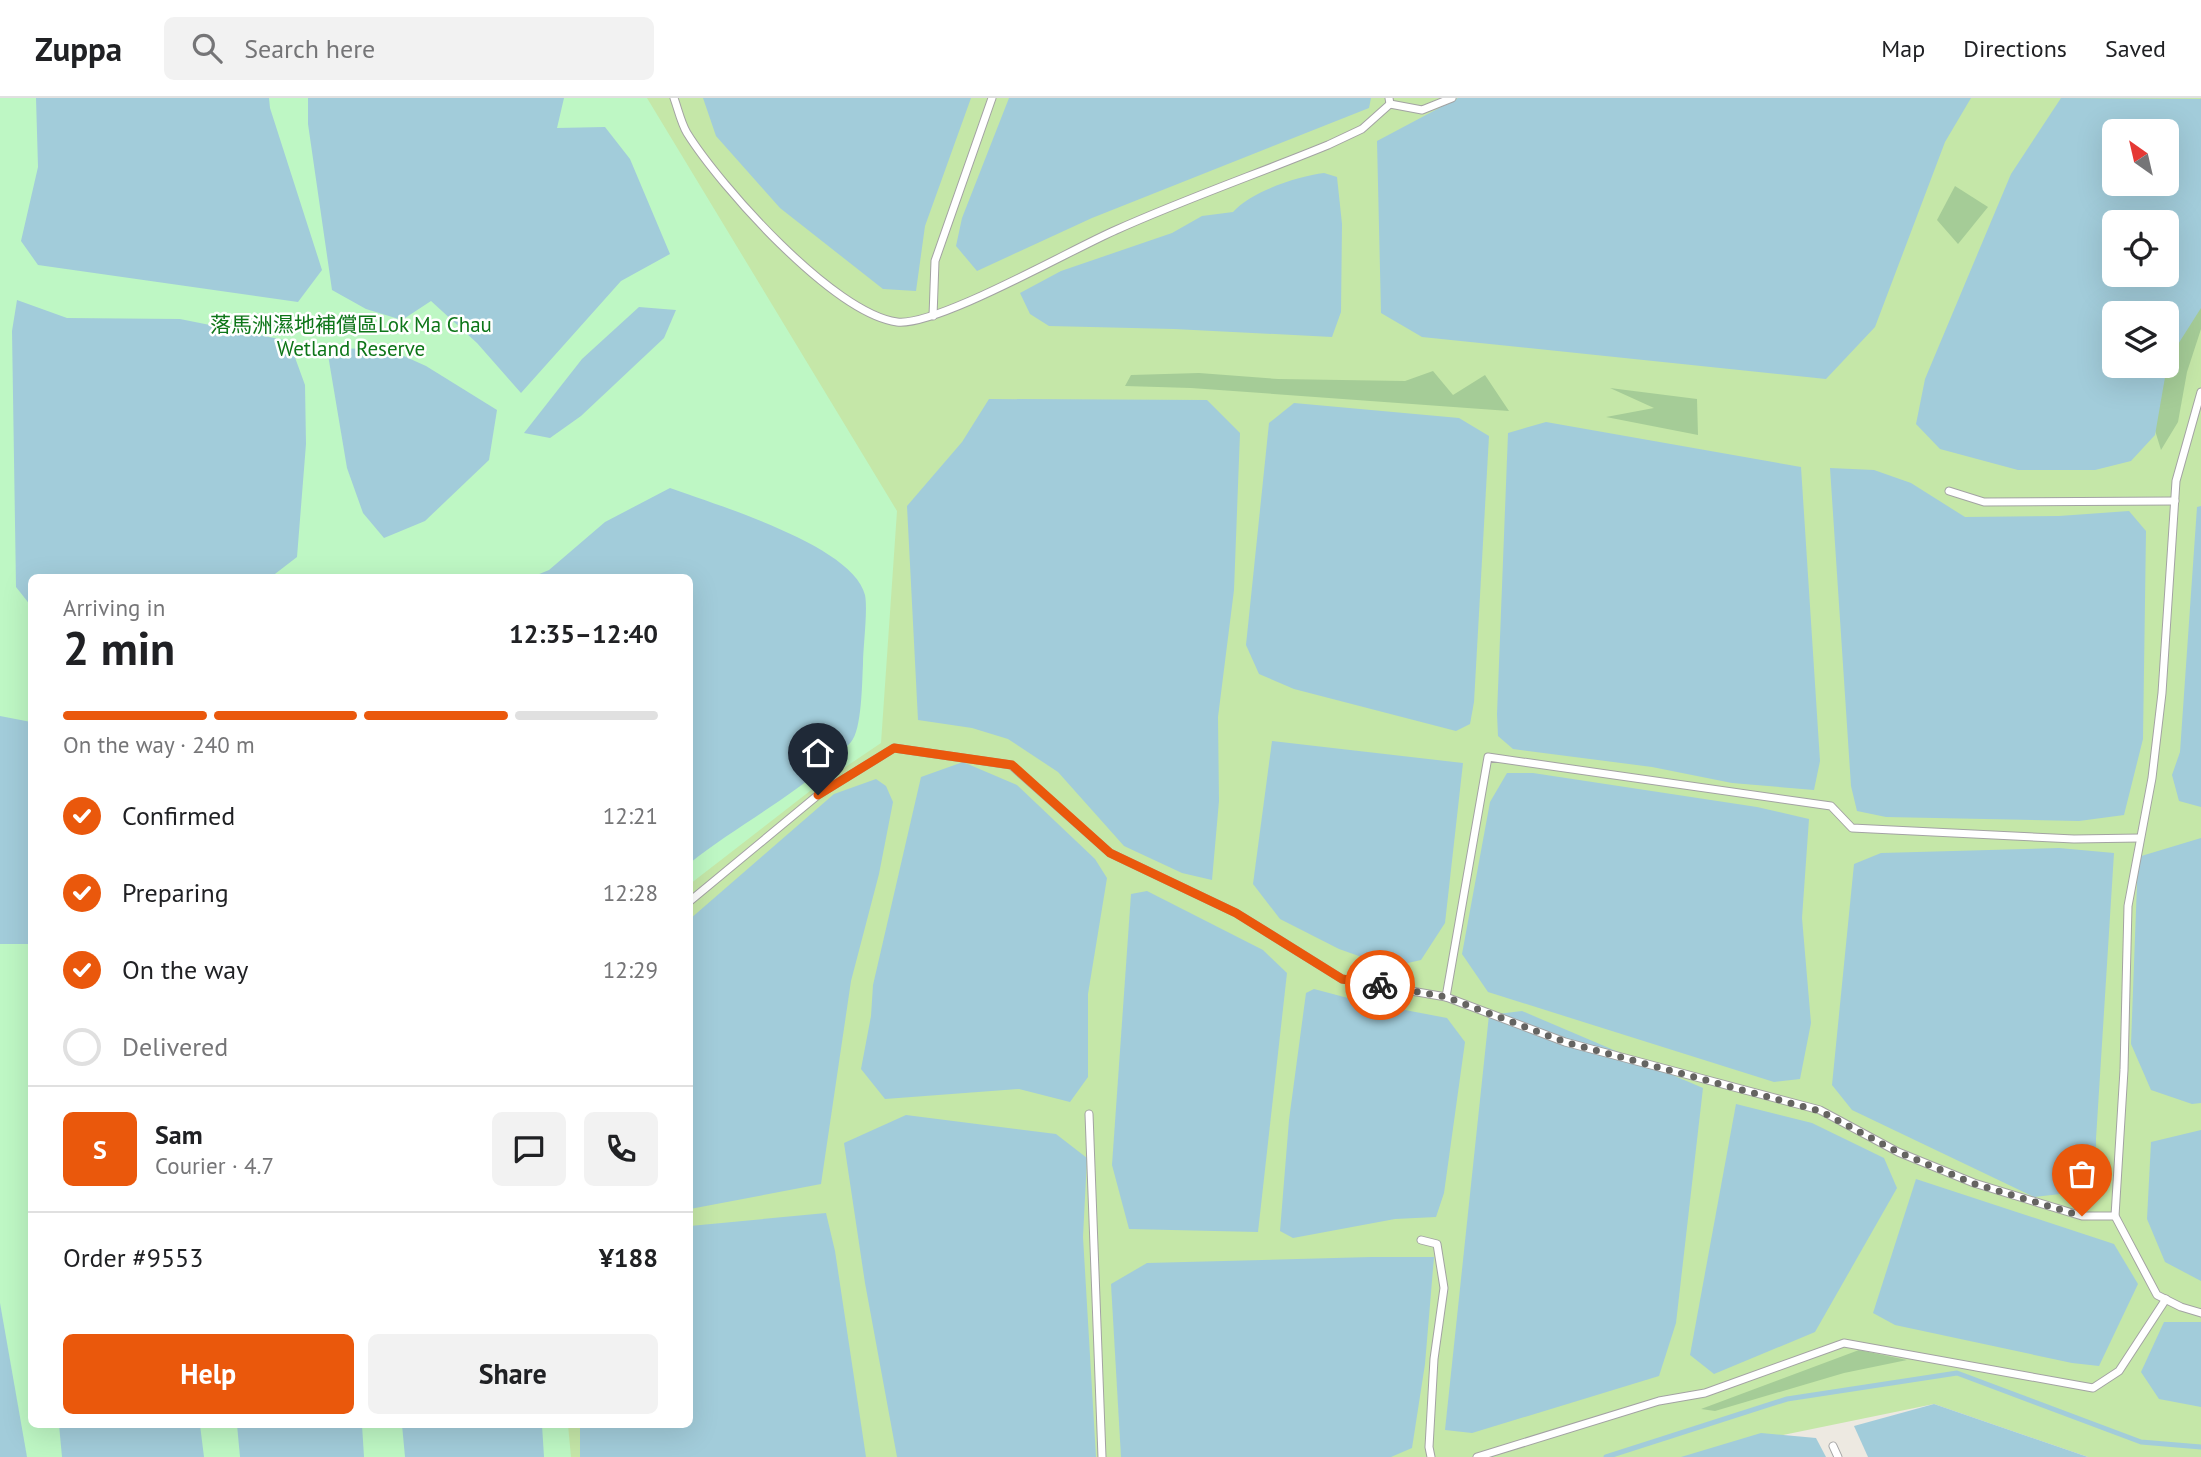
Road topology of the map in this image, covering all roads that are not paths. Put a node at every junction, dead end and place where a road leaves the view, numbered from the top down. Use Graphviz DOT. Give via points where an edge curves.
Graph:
graph roads {
  1 [pos="674,98"];
  2 [pos="992,98"];
  3 [pos="1452,98"];
  4 [pos="1390,101"];
  5 [pos="933,316"];
  6 [pos="2201,392"];
  7 [pos="1949,491"];
  8 [pos="2175,501"];
  9 [pos="2140,838"];
  10 [pos="693,899"];
  11 [pos="1446,997"];
  12 [pos="1089,1114"];
  13 [pos="2115,1216"];
  14 [pos="1421,1240"];
  15 [pos="2166,1299"];
  16 [pos="2201,1313"];
  17 [pos="1833,1446"];
  18 [pos="1102,1457"];
  19 [pos="1431,1457"];
  20 [pos="1477,1457"];
  21 [pos="1838,1457"];
  1 -- 5 [label="lane" via="685,130 707,161 782,247 831,288 868,311 897,322"];
  2 -- 5 [label="lane" via="935,261"];
  3 -- 4 [label="lane" via="1422,110"];
  4 -- 5 [label="lane" via="1362,129 1328,145 1116,230"];
  6 -- 8 [label="lane" via="2176,481"];
  7 -- 8 [label="lane" via="1984,502"];
  8 -- 9 [label="lane" via="2162,693"];
  9 -- 11 [label="lane" via="1852,828 1831,806 1488,757"];
  9 -- 13 [label="lane" via="2128,906"];
  10 -- 11 [label="lane" via="818,795 894,748 1012,765 1110,853 1236,913 1342,979"];
  11 -- 13 [label="lane" via="1565,1042 1820,1111 1898,1152 1975,1184 2082,1216"];
  12 -- 18 [label="lane"];
  13 -- 15 [label="lane" via="2157,1295"];
  14 -- 19 [label="lane" via="1437,1244 1444,1288 1434,1359"];
  15 -- 16 [label="lane"];
  15 -- 20 [label="lane" via="2119,1371 2093,1388 1844,1343 1705,1393 1659,1401"];
  17 -- 21 [label="lane"];
}
